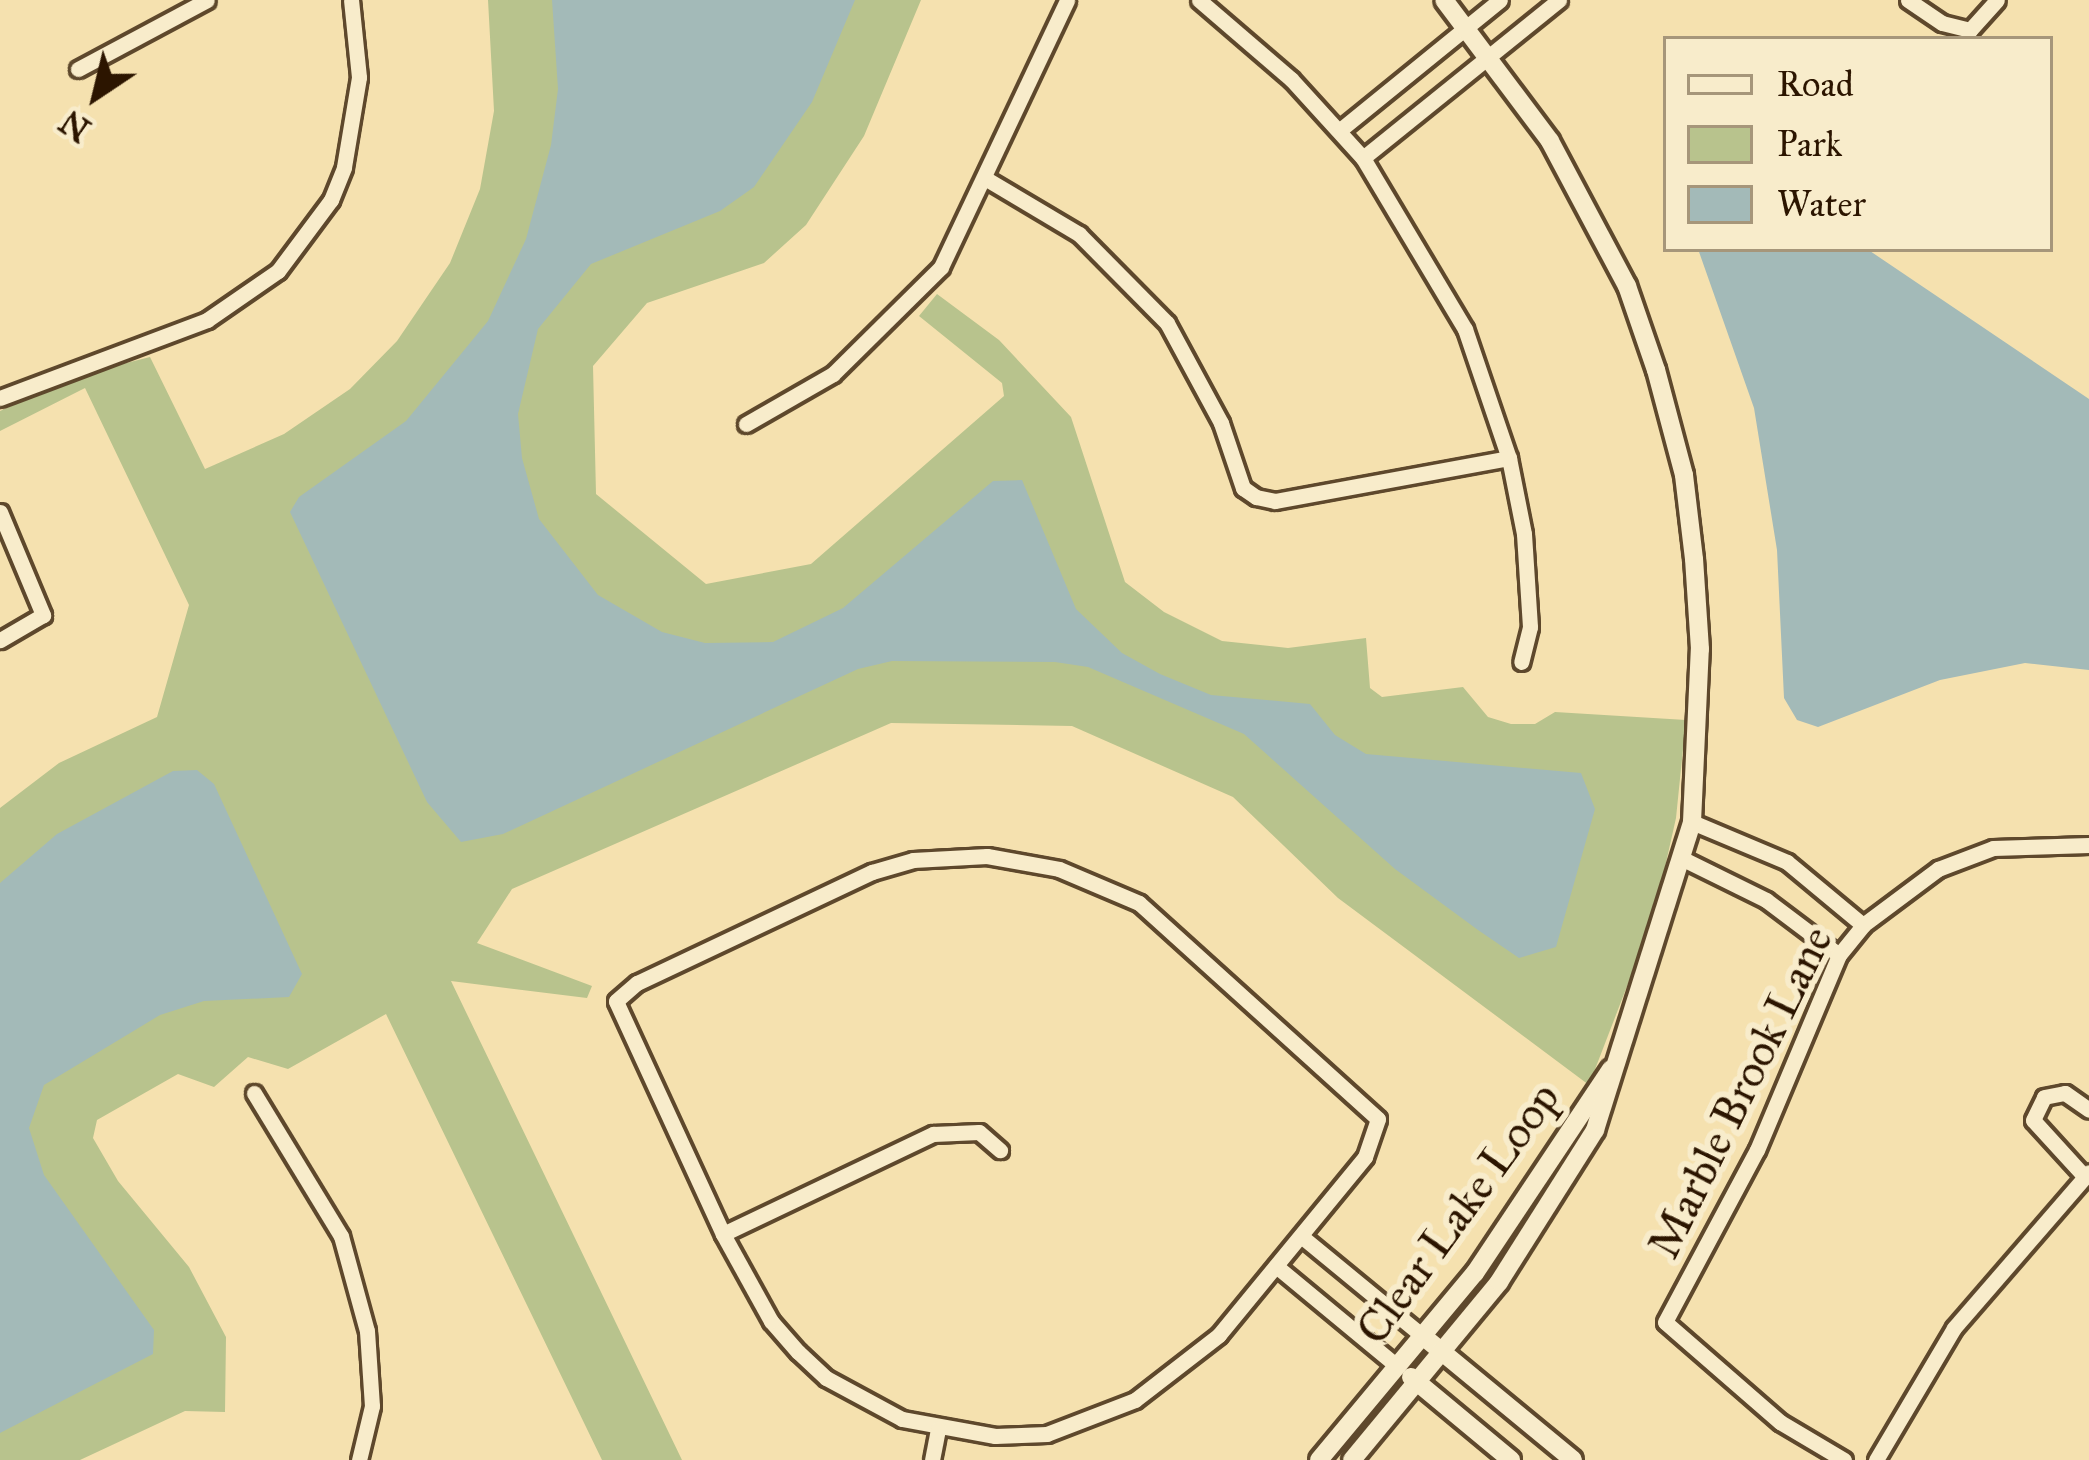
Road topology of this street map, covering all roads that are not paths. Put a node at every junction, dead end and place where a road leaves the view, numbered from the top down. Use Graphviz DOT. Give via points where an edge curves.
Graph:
graph roads {
  1 [pos="207,0"];
  2 [pos="351,0"];
  3 [pos="1067,0"];
  4 [pos="1199,0"];
  5 [pos="1444,0"];
  6 [pos="1500,0"];
  7 [pos="1558,0"];
  8 [pos="1908,0"];
  9 [pos="1997,0"];
  10 [pos="1469,28"];
  11 [pos="1494,58"];
  12 [pos="78,70"];
  13 [pos="1340,130"];
  14 [pos="1363,158"];
  15 [pos="988,180"];
  16 [pos="0,398"];
  17 [pos="746,424"];
  18 [pos="1509,458"];
  19 [pos="0,512"];
  20 [pos="0,640"];
  21 [pos="1522,662"];
  22 [pos="1692,822"];
  23 [pos="2089,845"];
  24 [pos="1681,857"];
  25 [pos="1863,926"];
  26 [pos="1839,955"];
  27 [pos="1614,1065"];
  28 [pos="254,1093"];
  29 [pos="2089,1110"];
  30 [pos="1000,1150"];
  31 [pos="2087,1174"];
  32 [pos="723,1234"];
  33 [pos="1300,1236"];
  34 [pos="1276,1266"];
  35 [pos="1424,1337"];
  36 [pos="1445,1354"];
  37 [pos="1398,1367"];
  38 [pos="1420,1385"];
  39 [pos="938,1429"];
  40 [pos="358,1460"];
  41 [pos="932,1460"];
  42 [pos="1319,1460"];
  43 [pos="1352,1460"];
  44 [pos="1511,1460"];
  45 [pos="1573,1460"];
  46 [pos="1844,1460"];
  47 [pos="1876,1460"];
  1 -- 12 [label="street"];
  2 -- 16 [label="street" via="359,77 344,167 331,200 278,271 207,320"];
  3 -- 15 [label="street"];
  4 -- 13 [label="street"];
  5 -- 10 [label="street"];
  6 -- 10 [label="street"];
  7 -- 11 [label="street"];
  8 -- 9 [label="street" via="1970,30"];
  10 -- 11 [label="street, Clear Lake Loop"];
  10 -- 13 [label="street"];
  11 -- 14 [label="street"];
  11 -- 22 [label="street, Clear Lake Loop" via="1550,141 1627,286 1684,476 1700,649"];
  13 -- 14 [label="street"];
  14 -- 18 [label="street" via="1465,329"];
  15 -- 17 [label="street" via="941,267 876,339 806,392"];
  15 -- 18 [label="street" via="1079,234 1167,322 1221,423 1243,488 1256,497 1275,502"];
  18 -- 21 [label="street" via="1530,598"];
  19 -- 20 [label="street" via="43,615"];
  22 -- 24 [label="street, Clear Lake Loop"];
  22 -- 25 [label="street" via="1787,862"];
  23 -- 25 [label="street, Marble Brook Lane" via="1993,848 1938,869"];
  24 -- 26 [label="street" via="1766,900"];
  24 -- 27 [label="street, Clear Lake Loop"];
  25 -- 26 [label="street, Marble Brook Lane"];
  26 -- 46 [label="street, Marble Brook Lane" via="1757,1150 1665,1322 1780,1422"];
  27 -- 35 [label="street, Clear Lake Loop"];
  27 -- 36 [label="street, Clear Lake Loop" via="1595,1130 1568,1178"];
  28 -- 40 [label="street" via="340,1236 367,1331 371,1406"];
  29 -- 31 [label="street" via="2065,1093 2044,1097 2033,1120"];
  30 -- 32 [label="street" via="979,1132 933,1134"];
  31 -- 47 [label="street" via="1954,1328"];
  32 -- 33 [label="street" via="616,1001 637,983 872,872 952,856 1025,862 1100,882 1172,926 1378,1120 1365,1157"];
  32 -- 39 [label="street" via="771,1321 826,1378"];
  33 -- 34 [label="street"];
  33 -- 35 [label="street"];
  34 -- 37 [label="street"];
  34 -- 39 [label="street" via="1219,1335 1135,1400 1046,1434"];
  35 -- 36 [label="street"];
  35 -- 37 [label="street, Clear Lake Loop"];
  36 -- 38 [label="street, Clear Lake Loop"];
  36 -- 45 [label="street"];
  37 -- 38 [label="street"];
  37 -- 42 [label="street, Clear Lake Loop"];
  38 -- 43 [label="street, Clear Lake Loop"];
  38 -- 44 [label="street"];
  39 -- 41 [label="street"];
}
